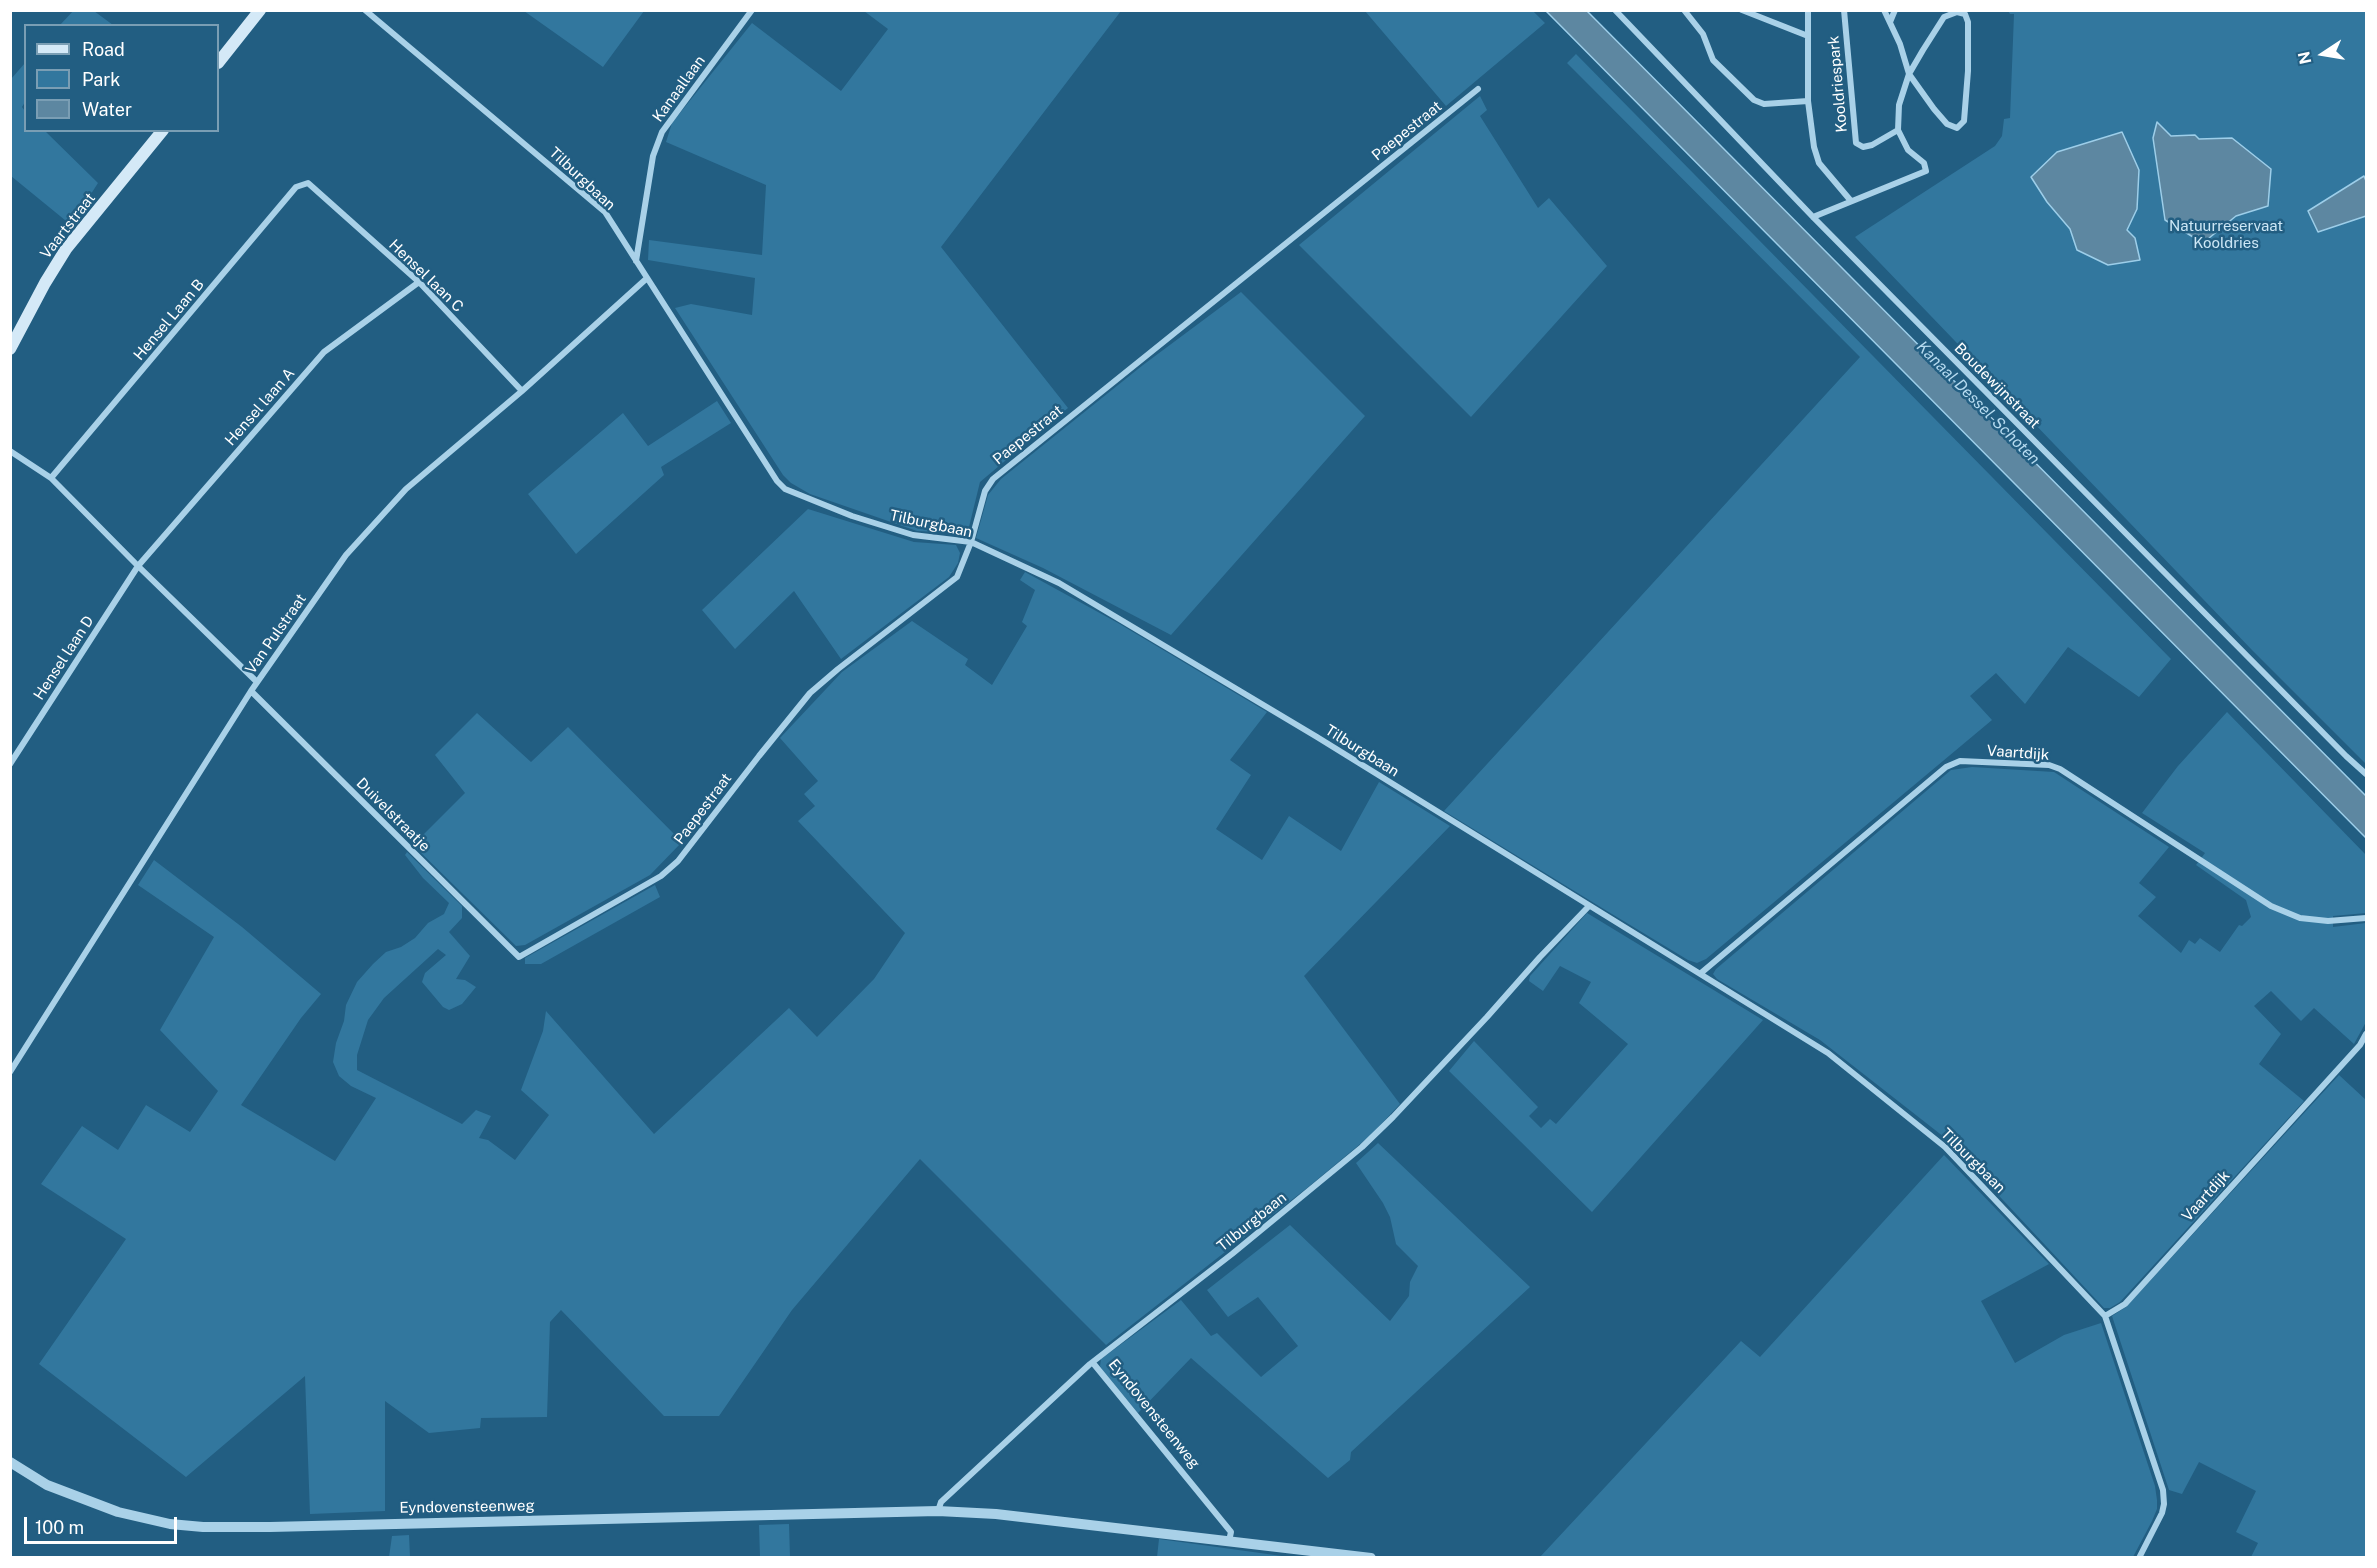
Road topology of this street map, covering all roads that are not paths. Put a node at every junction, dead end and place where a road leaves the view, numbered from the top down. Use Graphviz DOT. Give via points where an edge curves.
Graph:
graph roads {
  1 [pos="260,10"];
  2 [pos="365,10"];
  3 [pos="752,10"];
  4 [pos="1615,10"];
  5 [pos="1684,10"];
  6 [pos="1743,10"];
  7 [pos="1808,10"];
  8 [pos="1844,10"];
  9 [pos="1884,10"];
  10 [pos="1895,10"];
  11 [pos="1890,22"];
  12 [pos="1808,36"];
  13 [pos="219,62"];
  14 [pos="1909,74"];
  15 [pos="1478,89"];
  16 [pos="1808,101"];
  17 [pos="1898,130"];
  18 [pos="161,132"];
  19 [pos="308,183"];
  20 [pos="1851,201"];
  21 [pos="1814,217"];
  22 [pos="636,262"];
  23 [pos="646,279"];
  24 [pos="418,282"];
  25 [pos="10,349"];
  26 [pos="522,391"];
  27 [pos="10,451"];
  28 [pos="51,478"];
  29 [pos="971,542"];
  30 [pos="138,566"];
  31 [pos="257,682"];
  32 [pos="250,691"];
  33 [pos="10,764"];
  34 [pos="2367,774"];
  35 [pos="1589,906"];
  36 [pos="2367,918"];
  37 [pos="519,957"];
  38 [pos="1701,973"];
  39 [pos="2367,1034"];
  40 [pos="10,1072"];
  41 [pos="2105,1316"];
  42 [pos="1093,1363"];
  43 [pos="10,1462"];
  44 [pos="938,1511"];
  45 [pos="1229,1541"];
  46 [pos="1371,1557"];
  47 [pos="2139,1557"];
  1 -- 13 [label="main road"];
  2 -- 22 [label="street, Tilburgbaan" via="604,212"];
  3 -- 22 [label="street, Kanaallaan" via="662,132 653,156"];
  4 -- 21 [label="street, Boudewijnstraat"];
  5 -- 16 [label="street, Kooldriespark" via="1703,34 1713,60 1754,100 1764,104"];
  6 -- 12 [label="street, Kooldriespark"];
  7 -- 12 [label="street, Kooldriespark"];
  8 -- 17 [label="street, Kooldriespark" via="1856,143 1863,147"];
  9 -- 11 [label="street"];
  10 -- 11 [label="street"];
  11 -- 14 [label="street"];
  12 -- 16 [label="street, Kooldriespark"];
  14 -- 14 [label="street" via="1944,17 1957,12 1965,14 1968,71 1964,121 1957,128 1947,124"];
  14 -- 17 [label="street" via="1899,105"];
  15 -- 29 [label="street, Paepestraat" via="993,479 985,492"];
  16 -- 20 [label="street, Kooldriespark" via="1819,163"];
  17 -- 20 [label="street" via="1908,150 1924,163 1926,171"];
  18 -- 25 [label="main road, Vaartstraat" via="66,249"];
  19 -- 24 [label="street, Hensel laan C"];
  19 -- 28 [label="street, Hensel Laan B" via="296,188"];
  20 -- 21 [label="street"];
  21 -- 34 [label="street, Boudewijnstraat"];
  22 -- 23 [label="street, Tilburgbaan"];
  23 -- 26 [label="street, Van Pulstraat"];
  23 -- 29 [label="street, Tilburgbaan" via="785,489 913,535"];
  24 -- 26 [label="street, Hensel laan C"];
  24 -- 30 [label="street, Hensel laan A" via="324,352"];
  26 -- 31 [label="street, Van Pulstraat" via="406,489 346,555"];
  27 -- 28 [label="street"];
  28 -- 30 [label="street"];
  29 -- 35 [label="street, Tilburgbaan" via="1059,583 1145,633"];
  29 -- 37 [label="street, Paepestraat" via="957,578 810,693 678,861 661,876"];
  30 -- 31 [label="street"];
  30 -- 33 [label="street, Hensel laan D"];
  31 -- 32 [label="street, Van Pulstraat"];
  32 -- 37 [label="street, Duivelstraatje"];
  32 -- 40 [label="street, Van Pulstraat"];
  35 -- 38 [label="street, Tilburgbaan"];
  35 -- 42 [label="street, Tilburgbaan" via="1362,1147"];
  36 -- 38 [label="street, Vaartdijk" via="2300,918 2271,906 2060,769 2049,765 1960,761 1946,767"];
  38 -- 41 [label="street, Tilburgbaan" via="1828,1053 1945,1147"];
  39 -- 41 [label="street, Vaartdijk" via="2125,1304"];
  41 -- 47 [label="street, Tilburgbaan" via="2163,1490 2162,1513"];
  42 -- 44 [label="street, Eyndovensteenweg" via="941,1502"];
  42 -- 45 [label="street, Eyndovensteenweg" via="1231,1532"];
  43 -- 44 [label="street, Eyndovensteenweg" via="81,1500 170,1524 203,1527"];
  44 -- 45 [label="street, Eyndovensteenweg"];
  45 -- 46 [label="street, Eyndovensteenweg"];
}
